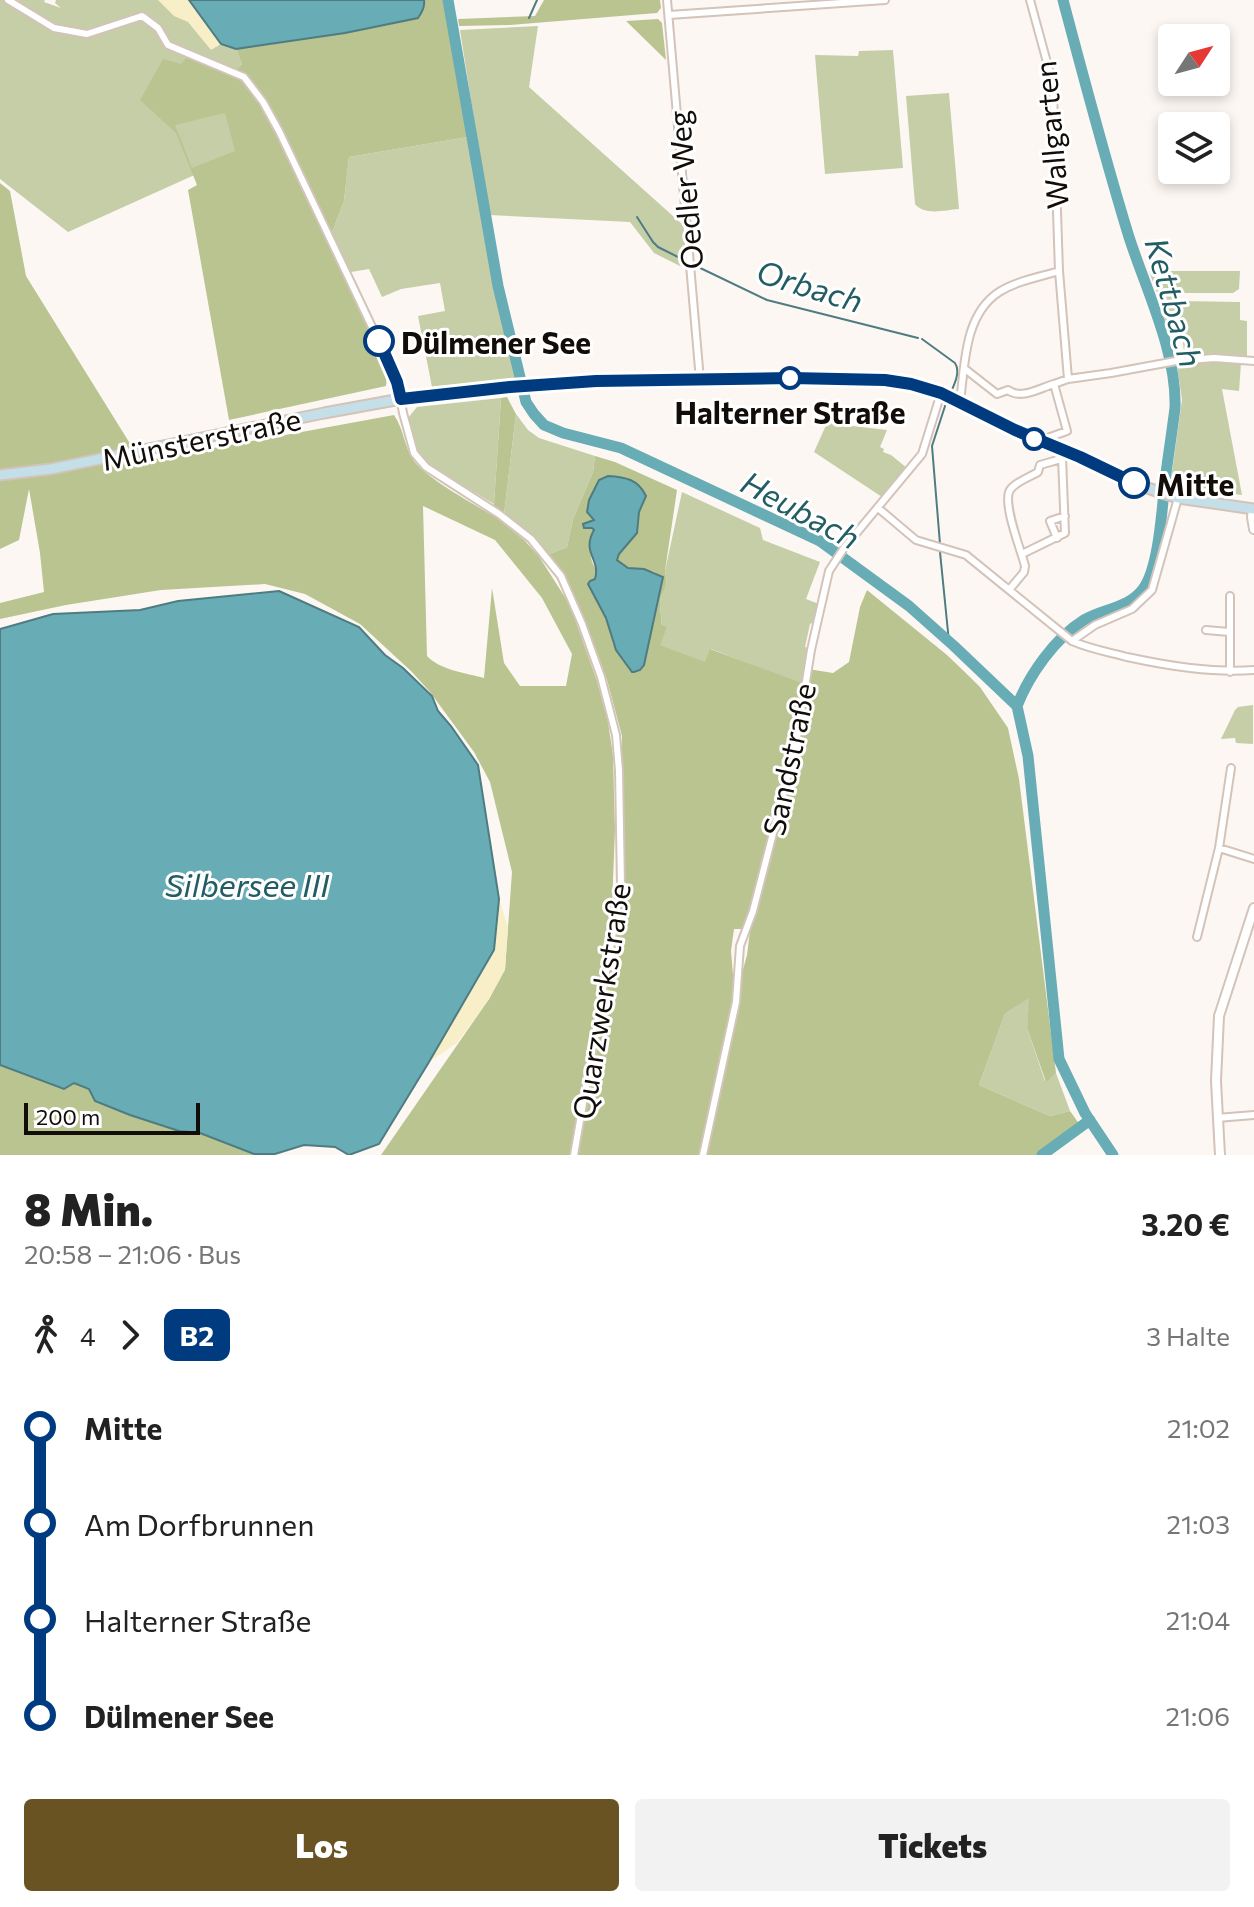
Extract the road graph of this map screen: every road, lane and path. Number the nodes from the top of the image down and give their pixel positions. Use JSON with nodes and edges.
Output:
{"nodes":[{"id":1,"x":8,"y":0,"type":"edge"},
{"id":2,"x":30,"y":0,"type":"edge"},
{"id":3,"x":667,"y":0,"type":"edge"},
{"id":4,"x":885,"y":0,"type":"edge"},
{"id":5,"x":1030,"y":0,"type":"edge"},
{"id":6,"x":26,"y":10,"type":"junction"},
{"id":7,"x":669,"y":15,"type":"junction"},
{"id":8,"x":1059,"y":271,"type":"junction"},
{"id":9,"x":1254,"y":361,"type":"edge"},
{"id":10,"x":965,"y":369,"type":"junction"},
{"id":11,"x":1068,"y":379,"type":"junction"},
{"id":12,"x":700,"y":380,"type":"junction"},
{"id":13,"x":1054,"y":384,"type":"junction"},
{"id":14,"x":950,"y":397,"type":"junction"},
{"id":15,"x":401,"y":399,"type":"junction"},
{"id":16,"x":1039,"y":441,"type":"junction"},
{"id":17,"x":1063,"y":455,"type":"junction"},
{"id":18,"x":0,"y":475,"type":"edge"},
{"id":19,"x":1175,"y":497,"type":"junction"},
{"id":20,"x":1254,"y":507,"type":"edge"},
{"id":21,"x":878,"y":508,"type":"junction"},
{"id":22,"x":1065,"y":516,"type":"junction"},
{"id":23,"x":1254,"y":529,"type":"edge"},
{"id":24,"x":1057,"y":538,"type":"junction"},
{"id":25,"x":1022,"y":554,"type":"junction"},
{"id":26,"x":1009,"y":590,"type":"junction"},
{"id":27,"x":1230,"y":596,"type":"dead end"},
{"id":28,"x":1206,"y":630,"type":"dead end"},
{"id":29,"x":1229,"y":632,"type":"junction"},
{"id":30,"x":1071,"y":639,"type":"junction"},
{"id":31,"x":1254,"y":670,"type":"edge"},
{"id":32,"x":1230,"y":672,"type":"junction"},
{"id":33,"x":1231,"y":768,"type":"dead end"},
{"id":34,"x":1219,"y":848,"type":"junction"},
{"id":35,"x":1254,"y":859,"type":"edge"},
{"id":36,"x":1254,"y":908,"type":"edge"},
{"id":37,"x":1197,"y":937,"type":"dead end"},
{"id":38,"x":1254,"y":1115,"type":"edge"},
{"id":39,"x":1217,"y":1118,"type":"junction"},
{"id":40,"x":574,"y":1155,"type":"edge"},
{"id":41,"x":703,"y":1155,"type":"edge"},
{"id":42,"x":1220,"y":1155,"type":"edge"}],
"edges":[{"from":1,"to":6,"type":"street"},
{"from":2,"to":6,"type":"street"},
{"from":3,"to":7,"type":"street","name":"Oedler Weg"},
{"from":4,"to":7,"type":"street"},
{"from":5,"to":8,"type":"street","name":"Wallgarten"},
{"from":6,"to":15,"type":"street","name":"Quarzwerkstraße"},
{"from":7,"to":12,"type":"street","name":"Oedler Weg"},
{"from":8,"to":10,"type":"street"},
{"from":8,"to":11,"type":"street","name":"Wallgarten"},
{"from":9,"to":11,"type":"street"},
{"from":10,"to":13,"type":"street"},
{"from":10,"to":14,"type":"street"},
{"from":11,"to":13,"type":"street"},
{"from":12,"to":14,"type":"main road"},
{"from":12,"to":15,"type":"main road"},
{"from":13,"to":16,"type":"street"},
{"from":14,"to":16,"type":"main road"},
{"from":14,"to":21,"type":"street","name":"Sandstraße"},
{"from":15,"to":18,"type":"main road","name":"Münsterstraße"},
{"from":15,"to":40,"type":"street","name":"Quarzwerkstraße"},
{"from":16,"to":17,"type":"main road"},
{"from":17,"to":19,"type":"main road"},
{"from":17,"to":22,"type":"street"},
{"from":17,"to":25,"type":"street"},
{"from":19,"to":20,"type":"main road"},
{"from":19,"to":30,"type":"street"},
{"from":20,"to":23,"type":"street"},
{"from":21,"to":26,"type":"street"},
{"from":21,"to":41,"type":"street","name":"Sandstraße"},
{"from":22,"to":24,"type":"street"},
{"from":22,"to":24,"type":"street"},
{"from":24,"to":25,"type":"street"},
{"from":25,"to":26,"type":"street"},
{"from":26,"to":30,"type":"street"},
{"from":27,"to":29,"type":"street"},
{"from":28,"to":29,"type":"street"},
{"from":29,"to":32,"type":"street"},
{"from":30,"to":32,"type":"street"},
{"from":31,"to":32,"type":"street"},
{"from":33,"to":34,"type":"street"},
{"from":34,"to":35,"type":"street"},
{"from":34,"to":37,"type":"street"},
{"from":36,"to":39,"type":"street"},
{"from":38,"to":39,"type":"street"},
{"from":39,"to":42,"type":"street"}]}
